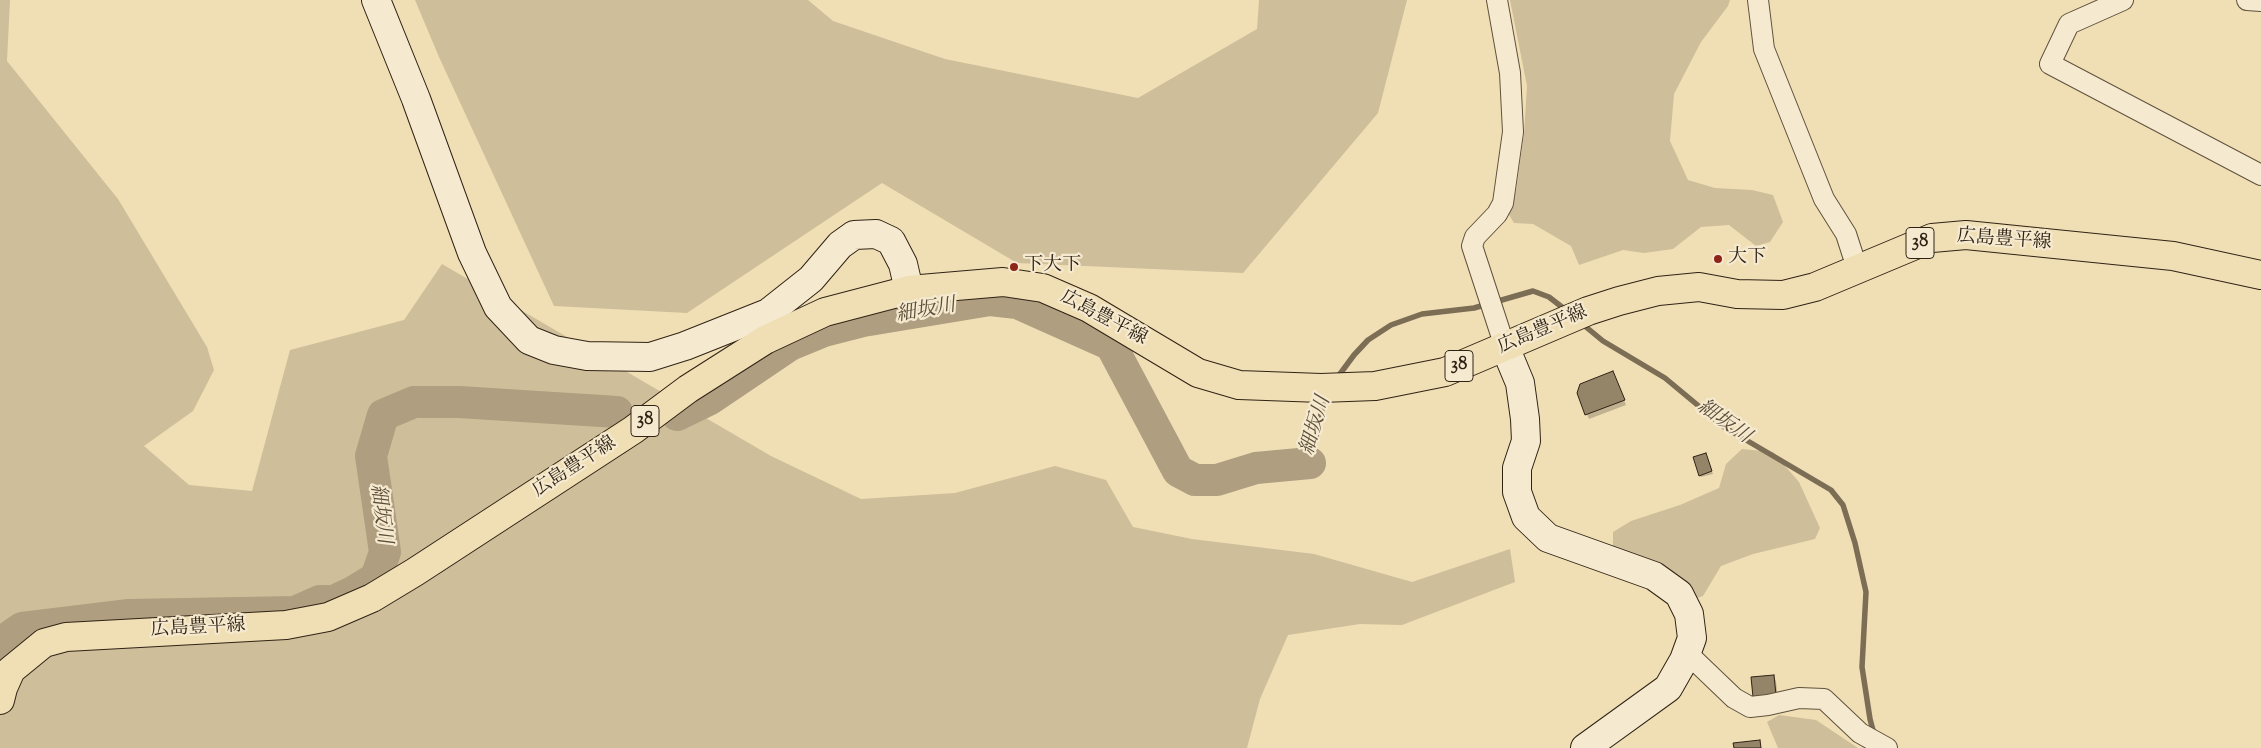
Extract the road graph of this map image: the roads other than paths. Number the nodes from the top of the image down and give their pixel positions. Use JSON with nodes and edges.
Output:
{"nodes":[{"id":1,"x":376,"y":0,"type":"edge"},
{"id":2,"x":1497,"y":0,"type":"edge"},
{"id":3,"x":1758,"y":0,"type":"edge"},
{"id":4,"x":2123,"y":0,"type":"edge"},
{"id":5,"x":2248,"y":0,"type":"edge"},
{"id":6,"x":2261,"y":1,"type":"edge"},
{"id":7,"x":2261,"y":175,"type":"edge"},
{"id":8,"x":1857,"y":268,"type":"junction"},
{"id":9,"x":2261,"y":275,"type":"edge"},
{"id":10,"x":909,"y":290,"type":"junction"},
{"id":11,"x":1505,"y":347,"type":"junction"},
{"id":12,"x":1687,"y":653,"type":"junction"},
{"id":13,"x":0,"y":700,"type":"edge"},
{"id":14,"x":1585,"y":748,"type":"edge"},
{"id":15,"x":1887,"y":748,"type":"edge"}],
"edges":[{"from":1,"to":10,"type":"street"},
{"from":2,"to":11,"type":"street"},
{"from":3,"to":8,"type":"street"},
{"from":4,"to":7,"type":"street"},
{"from":5,"to":6,"type":"street"},
{"from":8,"to":9,"type":"main road","name":"広島豊平線","number":"38"},
{"from":8,"to":11,"type":"main road","name":"広島豊平線","number":"38"},
{"from":10,"to":11,"type":"main road","name":"広島豊平線","number":"38"},
{"from":10,"to":13,"type":"main road","name":"広島豊平線","number":"38"},
{"from":11,"to":12,"type":"street"},
{"from":12,"to":14,"type":"street"},
{"from":12,"to":15,"type":"street"}]}
